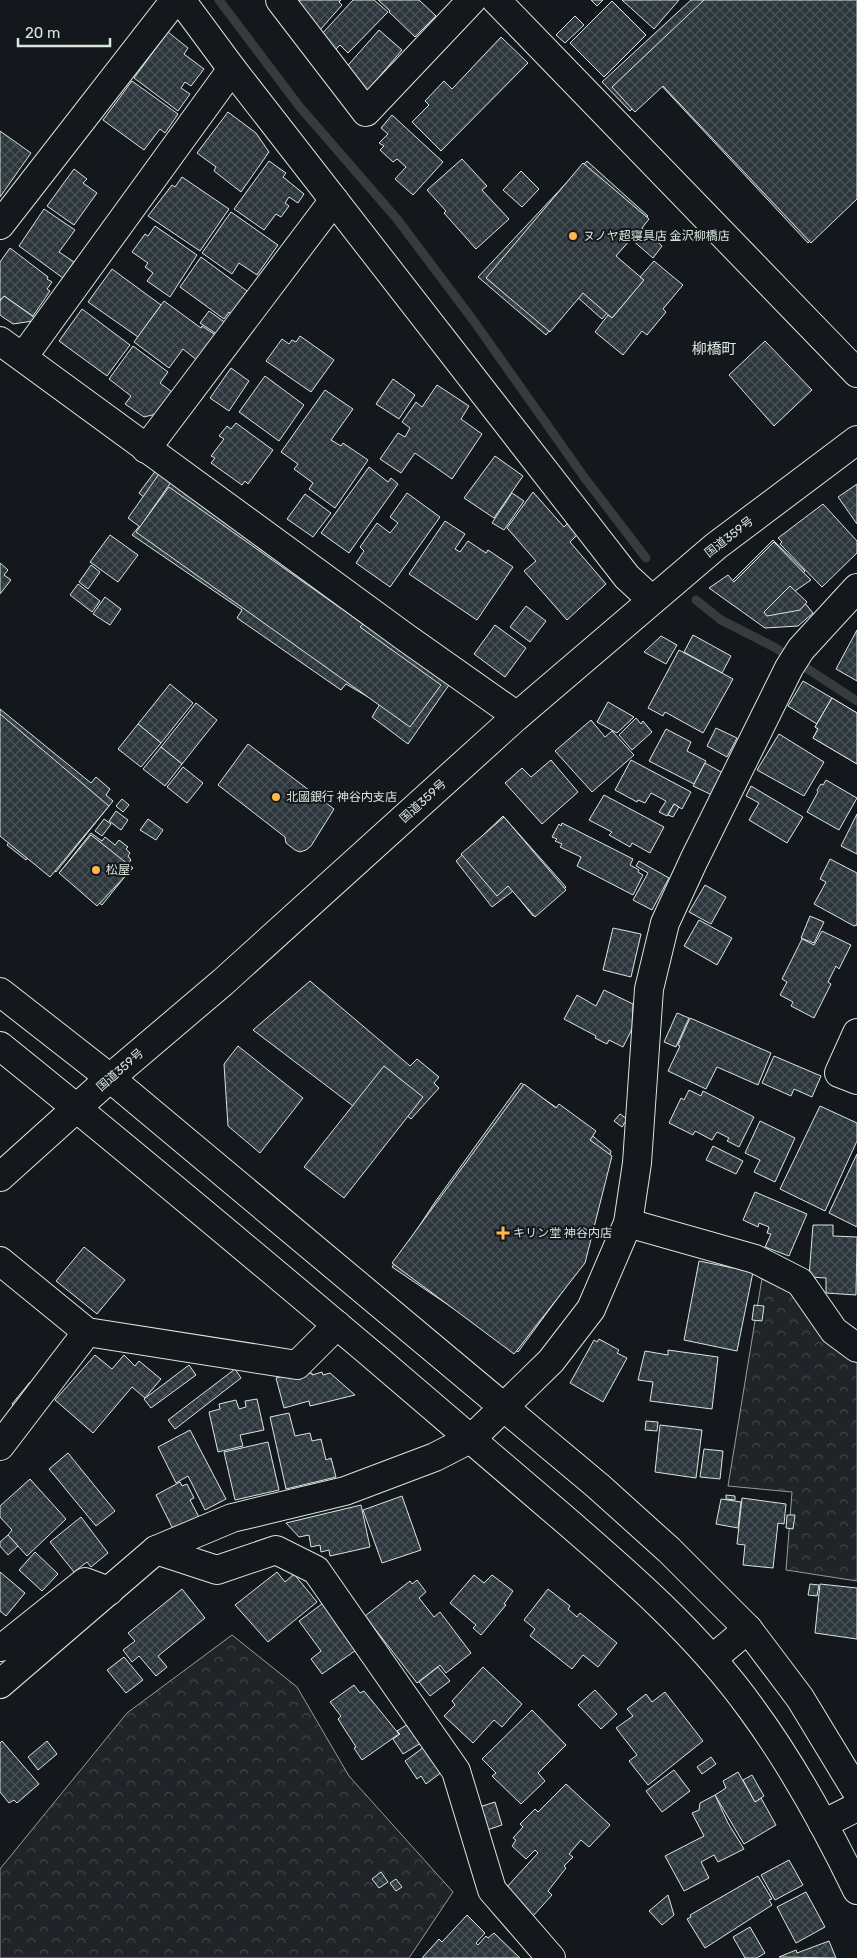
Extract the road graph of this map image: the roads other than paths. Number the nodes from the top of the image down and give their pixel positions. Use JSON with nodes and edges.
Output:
{"nodes":[{"id":1,"x":175,"y":0,"type":"edge"},
{"id":2,"x":181,"y":0,"type":"edge"},
{"id":3,"x":280,"y":0,"type":"edge"},
{"id":4,"x":472,"y":0,"type":"edge"},
{"id":5,"x":496,"y":0,"type":"edge"},
{"id":6,"x":232,"y":69,"type":"junction"},
{"id":7,"x":334,"y":200,"type":"junction"},
{"id":8,"x":0,"y":225,"type":"edge"},
{"id":9,"x":0,"y":341,"type":"edge"},
{"id":10,"x":23,"y":358,"type":"junction"},
{"id":11,"x":857,"y":373,"type":"edge"},
{"id":12,"x":857,"y":440,"type":"edge"},
{"id":13,"x":146,"y":449,"type":"junction"},
{"id":14,"x":857,"y":588,"type":"edge"},
{"id":15,"x":652,"y":600,"type":"junction"},
{"id":16,"x":516,"y":716,"type":"junction"},
{"id":17,"x":0,"y":992,"type":"edge"},
{"id":18,"x":857,"y":1033,"type":"edge"},
{"id":19,"x":0,"y":1046,"type":"edge"},
{"id":20,"x":110,"y":1078,"type":"junction"},
{"id":21,"x":857,"y":1080,"type":"edge"},
{"id":22,"x":78,"y":1109,"type":"junction"},
{"id":23,"x":0,"y":1177,"type":"edge"},
{"id":24,"x":628,"y":1223,"type":"junction"},
{"id":25,"x":0,"y":1261,"type":"edge"},
{"id":26,"x":337,"y":1325,"type":"junction"},
{"id":27,"x":87,"y":1332,"type":"junction"},
{"id":28,"x":857,"y":1348,"type":"edge"},
{"id":29,"x":504,"y":1408,"type":"junction"},
{"id":30,"x":472,"y":1438,"type":"junction"},
{"id":31,"x":0,"y":1446,"type":"edge"},
{"id":32,"x":156,"y":1550,"type":"junction"},
{"id":33,"x":110,"y":1591,"type":"junction"},
{"id":34,"x":748,"y":1630,"type":"junction"},
{"id":35,"x":0,"y":1648,"type":"edge"},
{"id":36,"x":712,"y":1659,"type":"junction"},
{"id":37,"x":0,"y":1684,"type":"edge"},
{"id":38,"x":857,"y":1792,"type":"edge"},
{"id":39,"x":857,"y":1807,"type":"edge"},
{"id":40,"x":823,"y":1824,"type":"junction"},
{"id":41,"x":857,"y":1890,"type":"edge"},
{"id":42,"x":551,"y":1958,"type":"edge"}],
"edges":[{"from":1,"to":8,"type":"main road"},
{"from":2,"to":6,"type":"main road"},
{"from":3,"to":4,"type":"main road"},
{"from":5,"to":11,"type":"main road"},
{"from":6,"to":7,"type":"main road"},
{"from":6,"to":10,"type":"main road"},
{"from":7,"to":13,"type":"main road"},
{"from":7,"to":15,"type":"main road"},
{"from":9,"to":10,"type":"main road"},
{"from":10,"to":13,"type":"main road"},
{"from":12,"to":15,"type":"main road","name":"国道359号"},
{"from":13,"to":16,"type":"main road"},
{"from":14,"to":24,"type":"main road"},
{"from":15,"to":16,"type":"main road","name":"国道359号"},
{"from":16,"to":20,"type":"main road","name":"国道359号"},
{"from":17,"to":20,"type":"main road"},
{"from":18,"to":21,"type":"main road"},
{"from":19,"to":22,"type":"main road"},
{"from":20,"to":22,"type":"main road","name":"国道359号"},
{"from":20,"to":29,"type":"main road"},
{"from":22,"to":23,"type":"main road","name":"国道359号"},
{"from":22,"to":26,"type":"main road"},
{"from":24,"to":28,"type":"main road"},
{"from":24,"to":29,"type":"main road"},
{"from":25,"to":27,"type":"main road"},
{"from":26,"to":27,"type":"main road"},
{"from":26,"to":30,"type":"main road"},
{"from":27,"to":31,"type":"main road"},
{"from":29,"to":30,"type":"main road"},
{"from":29,"to":34,"type":"main road"},
{"from":30,"to":32,"type":"main road"},
{"from":30,"to":36,"type":"main road"},
{"from":32,"to":33,"type":"main road"},
{"from":32,"to":42,"type":"main road"},
{"from":33,"to":35,"type":"main road"},
{"from":33,"to":37,"type":"main road"},
{"from":34,"to":36,"type":"main road"},
{"from":34,"to":38,"type":"main road"},
{"from":36,"to":40,"type":"main road"},
{"from":39,"to":40,"type":"main road"},
{"from":40,"to":41,"type":"main road"}]}
